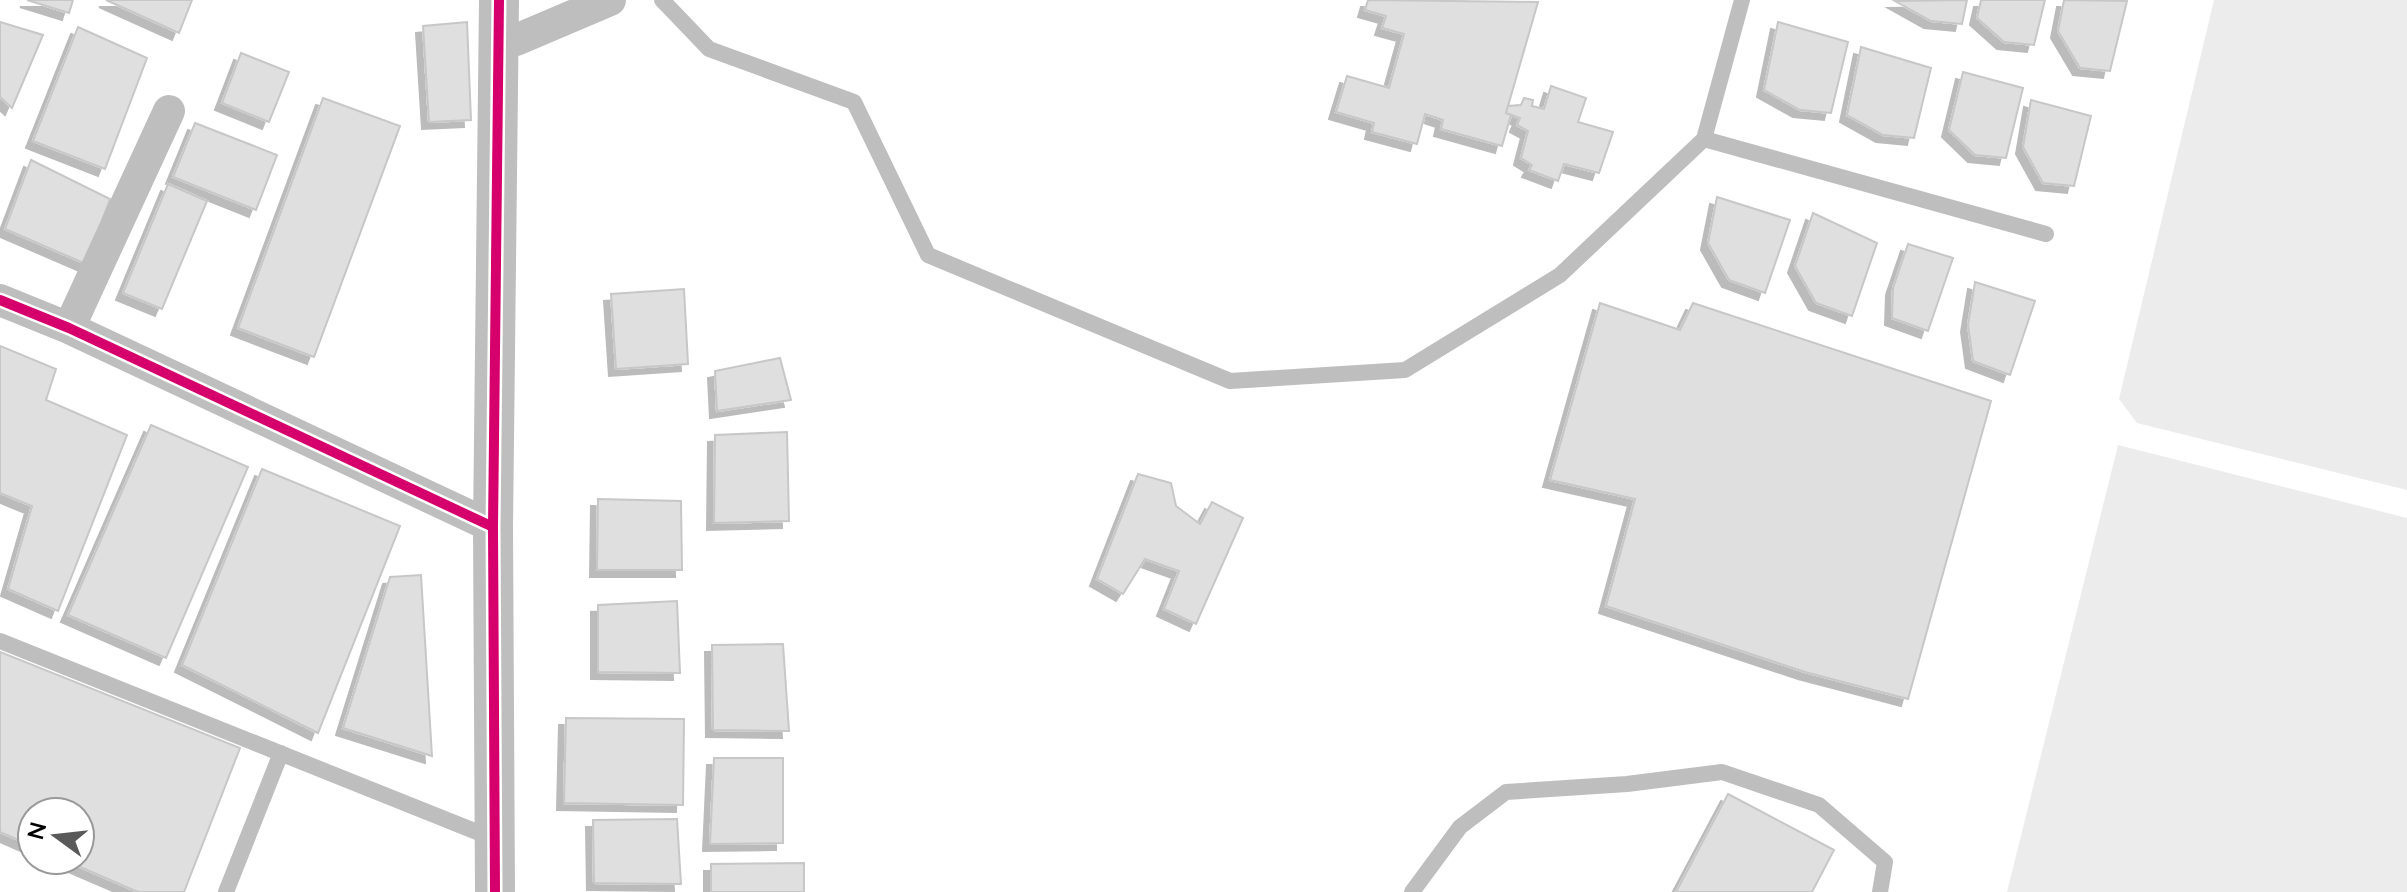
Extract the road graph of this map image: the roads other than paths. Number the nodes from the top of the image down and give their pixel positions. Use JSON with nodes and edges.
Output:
{"nodes":[{"id":1,"x":499,"y":0,"type":"edge"},
{"id":2,"x":610,"y":0,"type":"edge"},
{"id":3,"x":662,"y":0,"type":"edge"},
{"id":4,"x":1742,"y":0,"type":"edge"},
{"id":5,"x":516,"y":40,"type":"dead end"},
{"id":6,"x":169,"y":111,"type":"dead end"},
{"id":7,"x":1704,"y":139,"type":"junction"},
{"id":8,"x":2046,"y":234,"type":"dead end"},
{"id":9,"x":0,"y":300,"type":"edge"},
{"id":10,"x":69,"y":328,"type":"junction"},
{"id":11,"x":493,"y":527,"type":"junction"},
{"id":12,"x":0,"y":641,"type":"edge"},
{"id":13,"x":281,"y":753,"type":"junction"},
{"id":14,"x":494,"y":839,"type":"junction"},
{"id":15,"x":226,"y":892,"type":"edge"},
{"id":16,"x":495,"y":892,"type":"edge"},
{"id":17,"x":1412,"y":892,"type":"edge"},
{"id":18,"x":1880,"y":892,"type":"edge"}],
"edges":[{"from":1,"to":11,"type":"street"},
{"from":2,"to":5,"type":"street"},
{"from":3,"to":7,"type":"lane"},
{"from":4,"to":7,"type":"lane"},
{"from":6,"to":10,"type":"street"},
{"from":7,"to":8,"type":"lane"},
{"from":9,"to":10,"type":"street"},
{"from":10,"to":11,"type":"street"},
{"from":11,"to":14,"type":"street"},
{"from":12,"to":13,"type":"lane"},
{"from":13,"to":14,"type":"lane"},
{"from":13,"to":15,"type":"lane"},
{"from":14,"to":16,"type":"street"},
{"from":17,"to":18,"type":"lane"}]}
